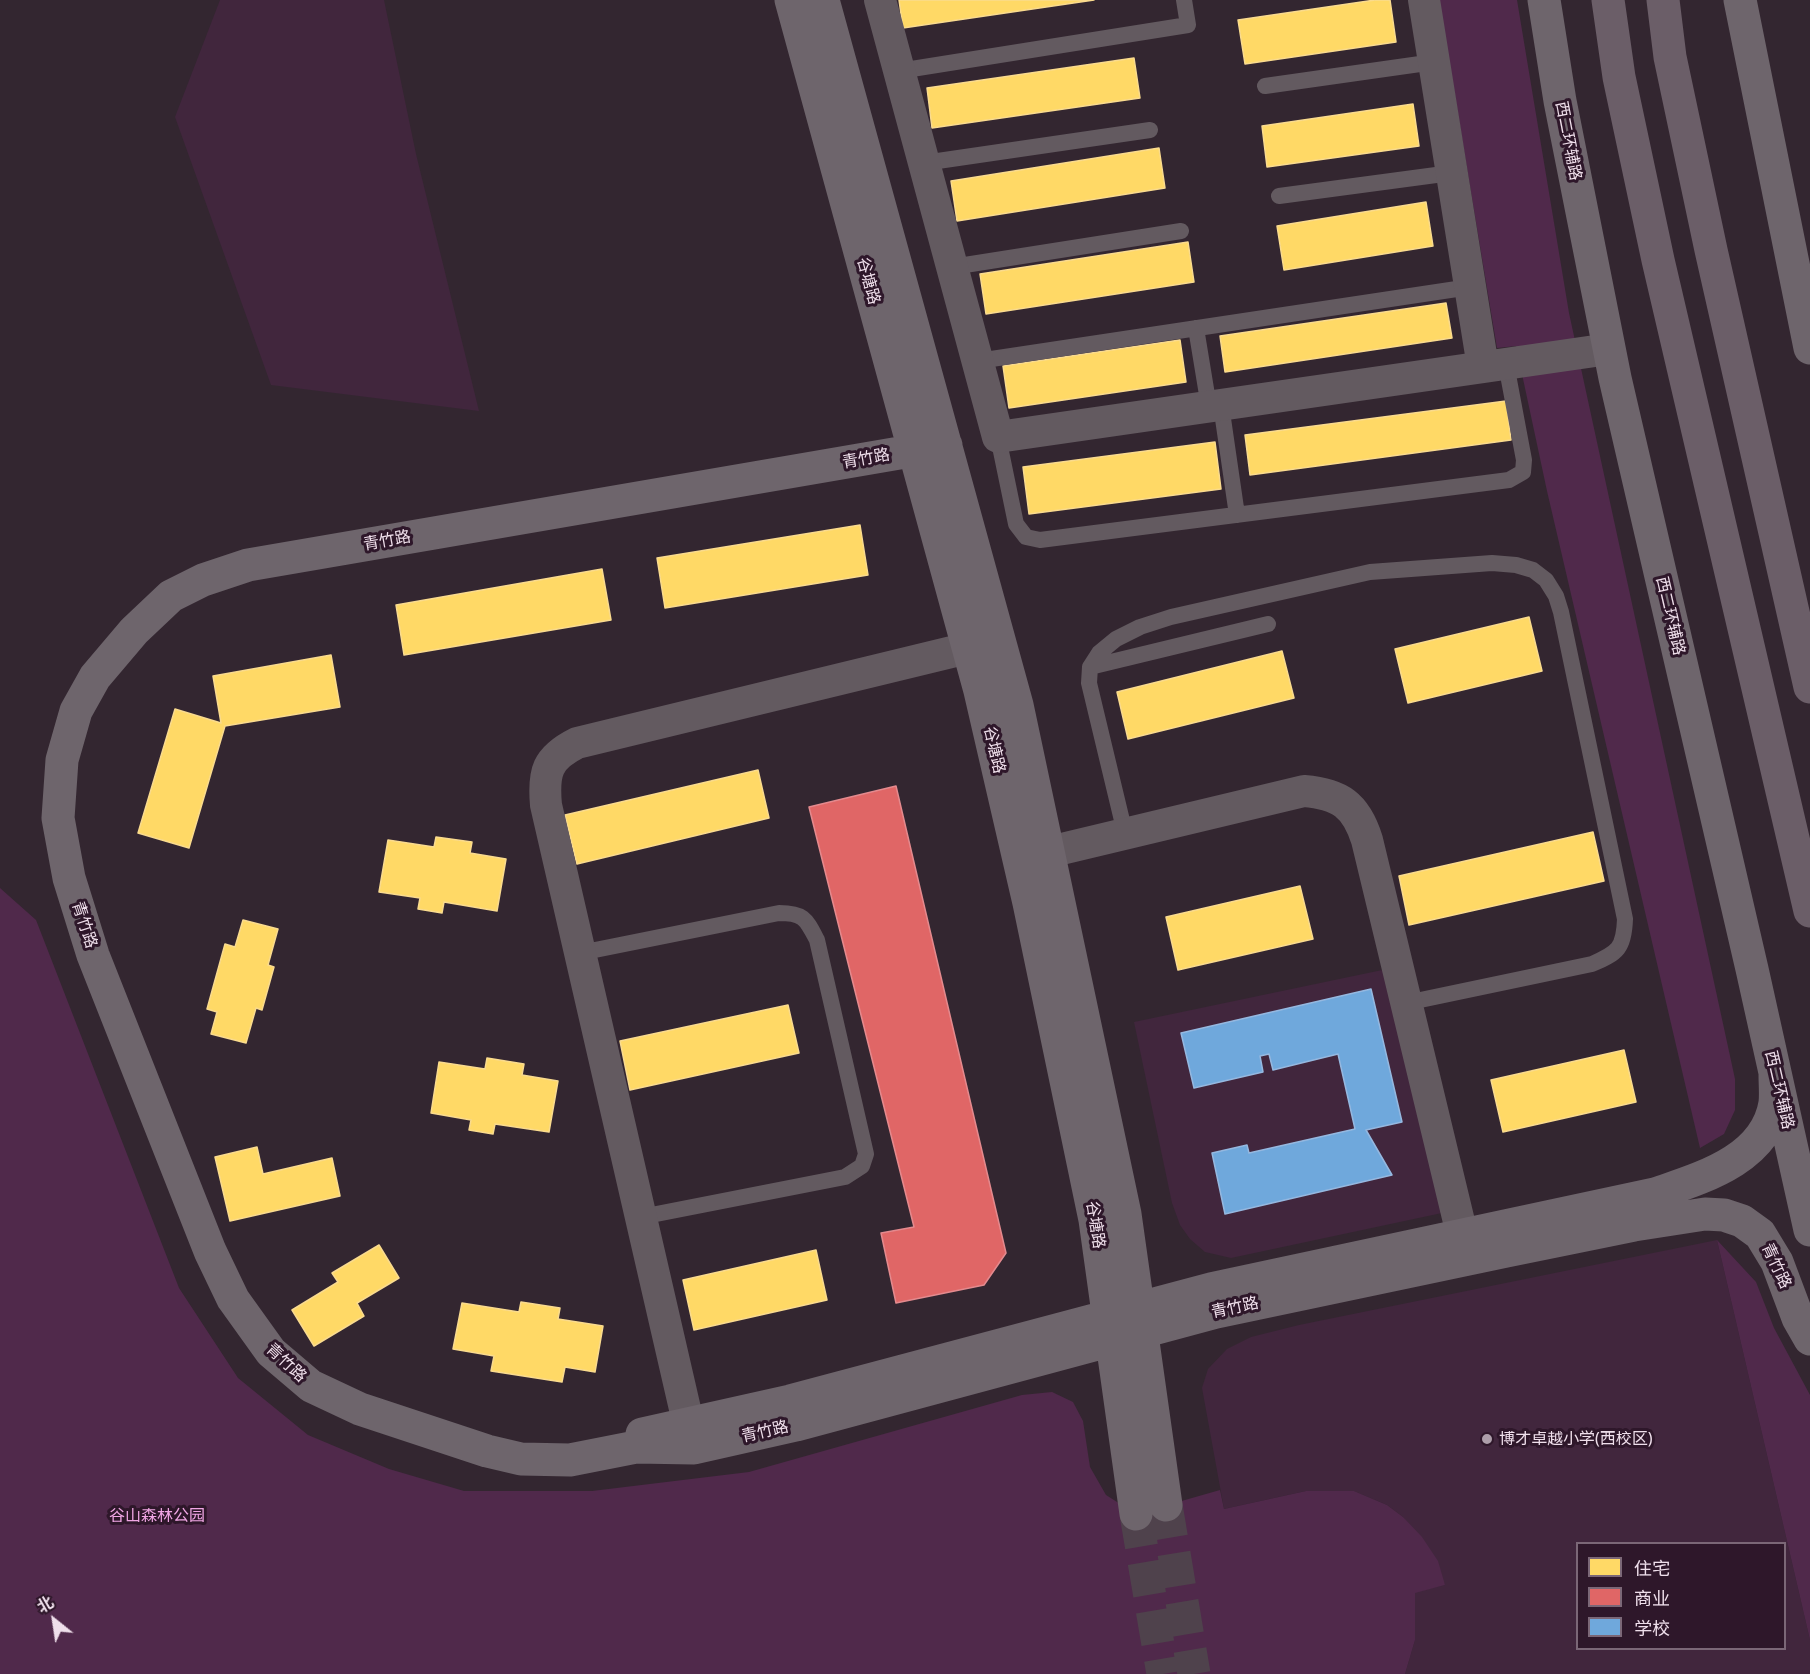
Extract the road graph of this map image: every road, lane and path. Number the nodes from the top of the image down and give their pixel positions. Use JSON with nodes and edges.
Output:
{"nodes":[{"id":1,"x":790,"y":0,"type":"edge"},
{"id":2,"x":823,"y":0,"type":"edge"},
{"id":3,"x":880,"y":0,"type":"edge"},
{"id":4,"x":1184,"y":0,"type":"edge"},
{"id":5,"x":1424,"y":0,"type":"edge"},
{"id":6,"x":1544,"y":0,"type":"edge"},
{"id":7,"x":1608,"y":0,"type":"edge"},
{"id":8,"x":1663,"y":0,"type":"edge"},
{"id":9,"x":1740,"y":0,"type":"edge"},
{"id":10,"x":1434,"y":62,"type":"junction"},
{"id":11,"x":899,"y":71,"type":"junction"},
{"id":12,"x":1265,"y":86,"type":"dead end"},
{"id":13,"x":1150,"y":130,"type":"dead end"},
{"id":14,"x":924,"y":163,"type":"junction"},
{"id":15,"x":1451,"y":172,"type":"junction"},
{"id":16,"x":1279,"y":196,"type":"dead end"},
{"id":17,"x":1181,"y":231,"type":"dead end"},
{"id":18,"x":952,"y":267,"type":"junction"},
{"id":19,"x":1470,"y":287,"type":"junction"},
{"id":20,"x":1196,"y":328,"type":"junction"},
{"id":21,"x":1810,"y":348,"type":"edge"},
{"id":22,"x":1609,"y":349,"type":"junction"},
{"id":23,"x":978,"y":361,"type":"junction"},
{"id":24,"x":1494,"y":366,"type":"junction"},
{"id":25,"x":1215,"y":406,"type":"junction"},
{"id":26,"x":998,"y":437,"type":"junction"},
{"id":27,"x":947,"y":450,"type":"junction"},
{"id":28,"x":915,"y":455,"type":"junction"},
{"id":29,"x":1237,"y":515,"type":"junction"},
{"id":30,"x":1268,"y":624,"type":"dead end"},
{"id":31,"x":968,"y":648,"type":"junction"},
{"id":32,"x":1090,"y":667,"type":"junction"},
{"id":33,"x":1810,"y":687,"type":"edge"},
{"id":34,"x":1125,"y":833,"type":"junction"},
{"id":35,"x":1049,"y":852,"type":"junction"},
{"id":36,"x":1810,"y":911,"type":"edge"},
{"id":37,"x":580,"y":952,"type":"junction"},
{"id":38,"x":1406,"y":1003,"type":"junction"},
{"id":39,"x":1775,"y":1075,"type":"junction"},
{"id":40,"x":641,"y":1217,"type":"junction"},
{"id":41,"x":1810,"y":1230,"type":"edge"},
{"id":42,"x":1466,"y":1247,"type":"junction"},
{"id":43,"x":1125,"y":1324,"type":"junction"},
{"id":44,"x":1810,"y":1339,"type":"edge"},
{"id":45,"x":691,"y":1436,"type":"junction"},
{"id":46,"x":1151,"y":1509,"type":"tunnel mouth"}],
"edges":[{"from":1,"to":28,"type":"street","name":"谷塘路"},
{"from":2,"to":27,"type":"street","name":"谷塘路"},
{"from":3,"to":11,"type":"street"},
{"from":4,"to":11,"type":"lane"},
{"from":5,"to":10,"type":"street"},
{"from":6,"to":22,"type":"street","name":"西二环辅路"},
{"from":7,"to":36,"type":"highway"},
{"from":8,"to":33,"type":"highway"},
{"from":9,"to":21,"type":"street"},
{"from":10,"to":12,"type":"lane"},
{"from":10,"to":15,"type":"street"},
{"from":11,"to":14,"type":"street"},
{"from":13,"to":14,"type":"lane"},
{"from":14,"to":18,"type":"street"},
{"from":15,"to":16,"type":"lane"},
{"from":15,"to":19,"type":"street"},
{"from":17,"to":18,"type":"lane"},
{"from":18,"to":23,"type":"street"},
{"from":19,"to":20,"type":"lane"},
{"from":19,"to":24,"type":"street"},
{"from":20,"to":23,"type":"lane"},
{"from":20,"to":25,"type":"lane"},
{"from":22,"to":24,"type":"street"},
{"from":22,"to":39,"type":"street","name":"西二环辅路"},
{"from":23,"to":26,"type":"street"},
{"from":24,"to":25,"type":"street"},
{"from":24,"to":29,"type":"lane"},
{"from":25,"to":26,"type":"street"},
{"from":25,"to":29,"type":"lane"},
{"from":26,"to":29,"type":"lane"},
{"from":27,"to":28,"type":"street","name":"青竹路"},
{"from":27,"to":35,"type":"street","name":"谷塘路"},
{"from":28,"to":31,"type":"street","name":"谷塘路"},
{"from":28,"to":45,"type":"street","name":"青竹路"},
{"from":30,"to":32,"type":"lane"},
{"from":31,"to":37,"type":"street"},
{"from":31,"to":43,"type":"street","name":"谷塘路"},
{"from":32,"to":34,"type":"lane"},
{"from":32,"to":38,"type":"lane"},
{"from":34,"to":35,"type":"street"},
{"from":34,"to":38,"type":"street"},
{"from":35,"to":43,"type":"street","name":"谷塘路"},
{"from":37,"to":40,"type":"street"},
{"from":37,"to":40,"type":"lane"},
{"from":38,"to":42,"type":"street"},
{"from":39,"to":41,"type":"street","name":"西二环辅路"},
{"from":39,"to":42,"type":"street","name":"青竹路"},
{"from":40,"to":45,"type":"street"},
{"from":42,"to":43,"type":"street","name":"青竹路"},
{"from":42,"to":44,"type":"street","name":"青竹路"},
{"from":43,"to":45,"type":"street","name":"青竹路"},
{"from":43,"to":46,"type":"street","name":"谷塘路"}]}
